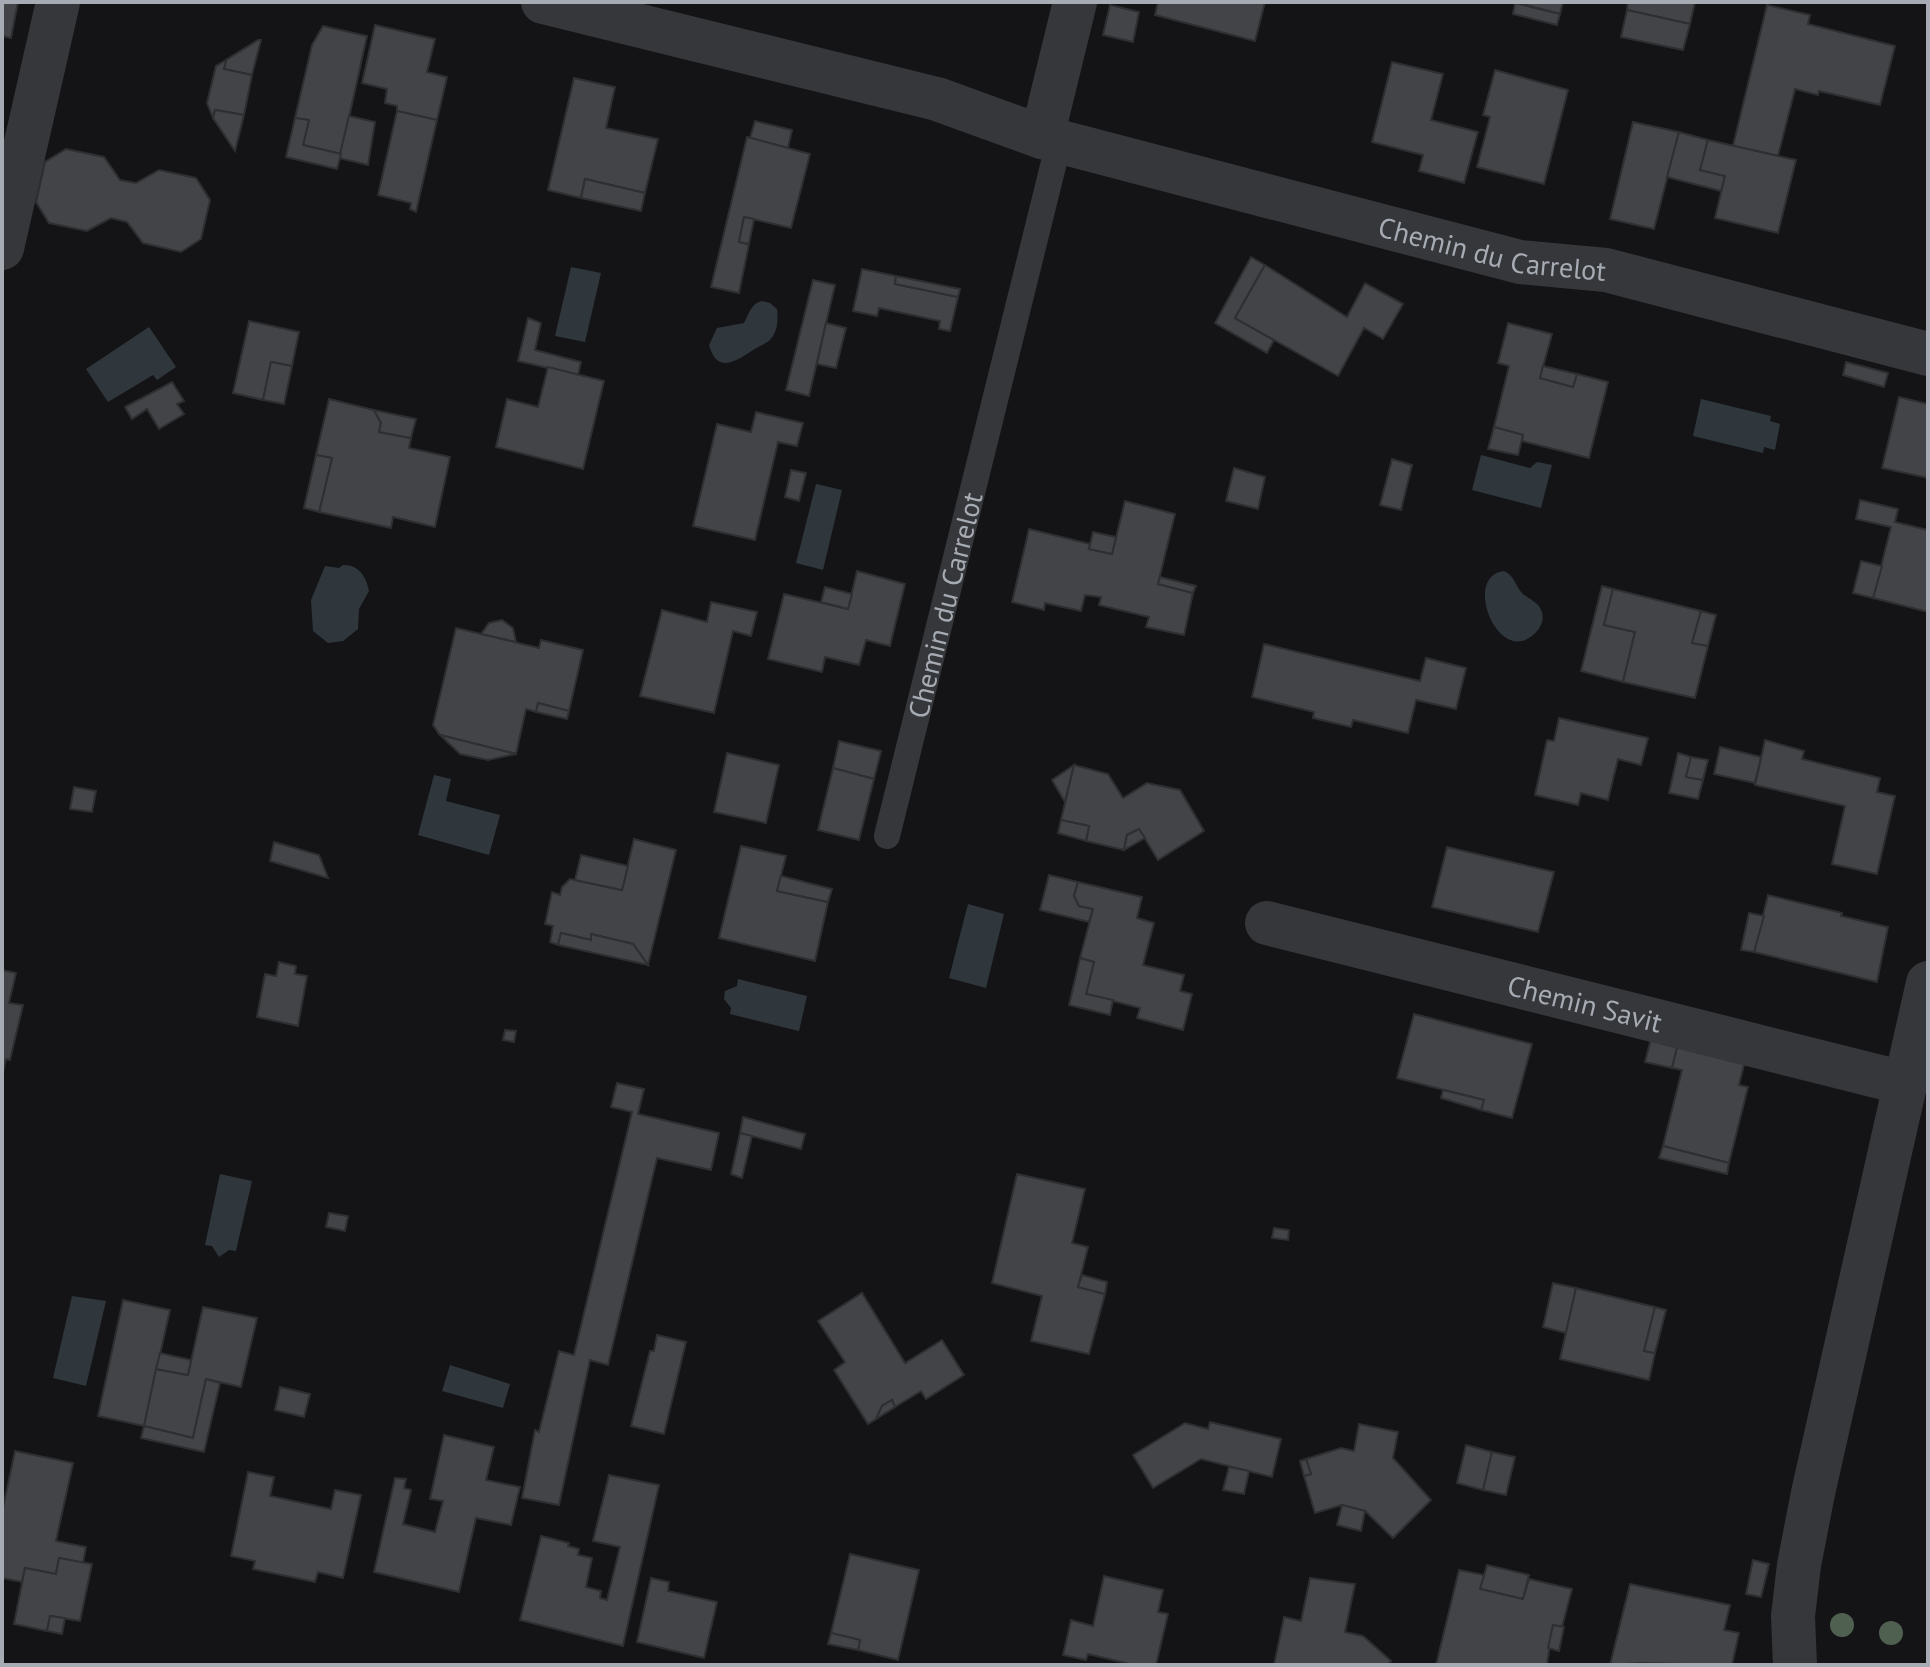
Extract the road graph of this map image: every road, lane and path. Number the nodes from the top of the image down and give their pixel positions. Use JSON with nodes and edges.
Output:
{"nodes":[{"id":1,"x":58,"y":2,"type":"edge"},
{"id":2,"x":543,"y":2,"type":"edge"},
{"id":3,"x":1075,"y":2,"type":"edge"},
{"id":4,"x":673,"y":18,"type":"edge"},
{"id":5,"x":1051,"y":140,"type":"junction"},
{"id":6,"x":2,"y":248,"type":"edge"},
{"id":7,"x":1928,"y":354,"type":"edge"},
{"id":8,"x":887,"y":836,"type":"dead end"},
{"id":9,"x":1267,"y":923,"type":"dead end"},
{"id":10,"x":1928,"y":983,"type":"edge"},
{"id":11,"x":1904,"y":1083,"type":"junction"},
{"id":12,"x":1795,"y":1665,"type":"edge"}],
"edges":[{"from":1,"to":6,"type":"street"},
{"from":2,"to":4,"type":"street","name":"Chemin du Carrelot"},
{"from":3,"to":5,"type":"street"},
{"from":4,"to":5,"type":"street","name":"Chemin du Carrelot"},
{"from":5,"to":7,"type":"street","name":"Chemin du Carrelot"},
{"from":5,"to":8,"type":"lane","name":"Chemin du Carrelot"},
{"from":9,"to":11,"type":"street","name":"Chemin Savit"},
{"from":10,"to":11,"type":"street"},
{"from":11,"to":12,"type":"street"}]}
